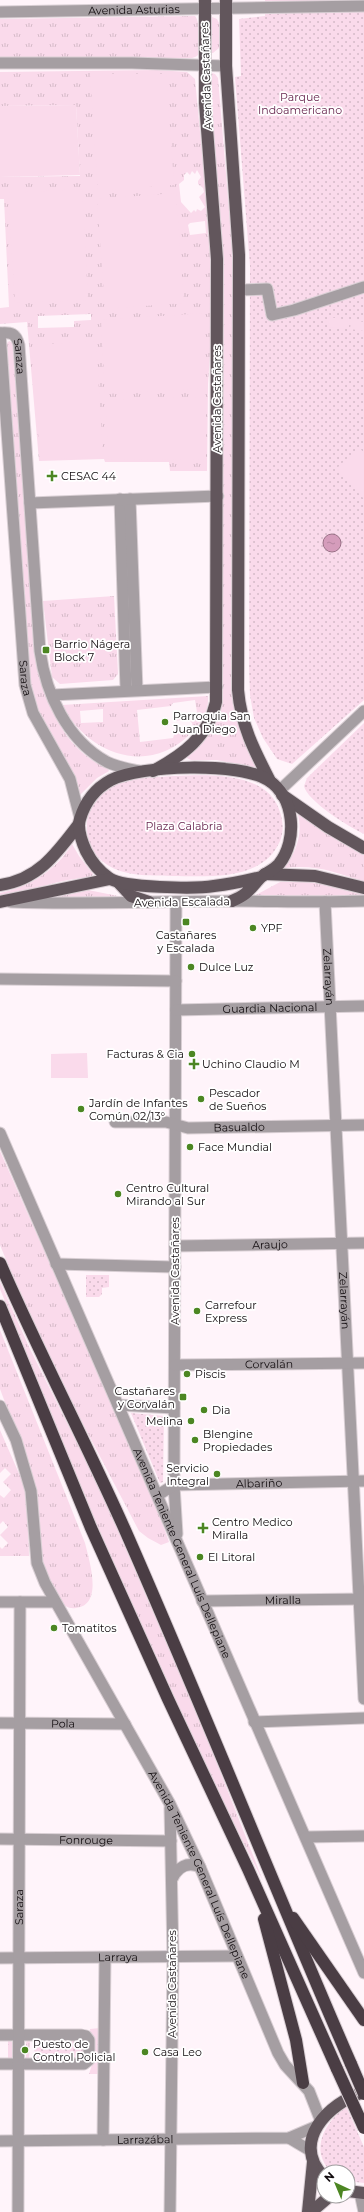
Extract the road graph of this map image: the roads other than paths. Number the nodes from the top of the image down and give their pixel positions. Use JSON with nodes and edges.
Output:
{"nodes":[{"id":1,"x":205,"y":5,"type":"edge"},
{"id":2,"x":225,"y":5,"type":"edge"},
{"id":3,"x":364,"y":6,"type":"edge"},
{"id":4,"x":0,"y":12,"type":"edge"},
{"id":5,"x":0,"y":63,"type":"edge"},
{"id":6,"x":204,"y":66,"type":"junction"},
{"id":7,"x":226,"y":66,"type":"junction"},
{"id":8,"x":364,"y":287,"type":"edge"},
{"id":9,"x":239,"y":290,"type":"junction"},
{"id":10,"x":0,"y":333,"type":"edge"},
{"id":11,"x":218,"y":496,"type":"junction"},
{"id":12,"x":125,"y":499,"type":"junction"},
{"id":13,"x":30,"y":503,"type":"junction"},
{"id":14,"x":217,"y":687,"type":"junction"},
{"id":15,"x":132,"y":690,"type":"junction"},
{"id":16,"x":52,"y":695,"type":"junction"},
{"id":17,"x":364,"y":711,"type":"edge"},
{"id":18,"x":139,"y":771,"type":"junction"},
{"id":19,"x":153,"y":771,"type":"junction"},
{"id":20,"x":270,"y":781,"type":"junction"},
{"id":21,"x":281,"y":793,"type":"junction"},
{"id":22,"x":79,"y":821,"type":"junction"},
{"id":23,"x":364,"y":848,"type":"edge"},
{"id":24,"x":263,"y":875,"type":"junction"},
{"id":25,"x":114,"y":881,"type":"junction"},
{"id":26,"x":0,"y":885,"type":"edge"},
{"id":27,"x":364,"y":888,"type":"edge"},
{"id":28,"x":232,"y":900,"type":"junction"},
{"id":29,"x":364,"y":901,"type":"edge"},
{"id":30,"x":0,"y":902,"type":"edge"},
{"id":31,"x":149,"y":902,"type":"junction"},
{"id":32,"x":176,"y":902,"type":"junction"},
{"id":33,"x":326,"y":902,"type":"junction"},
{"id":34,"x":0,"y":979,"type":"edge"},
{"id":35,"x":176,"y":981,"type":"junction"},
{"id":36,"x":364,"y":1006,"type":"edge"},
{"id":37,"x":331,"y":1007,"type":"junction"},
{"id":38,"x":176,"y":1010,"type":"junction"},
{"id":39,"x":115,"y":1122,"type":"dead end"},
{"id":40,"x":176,"y":1125,"type":"junction"},
{"id":41,"x":337,"y":1125,"type":"junction"},
{"id":42,"x":364,"y":1125,"type":"edge"},
{"id":43,"x":0,"y":1133,"type":"edge"},
{"id":44,"x":343,"y":1243,"type":"junction"},
{"id":45,"x":364,"y":1243,"type":"edge"},
{"id":46,"x":175,"y":1246,"type":"junction"},
{"id":47,"x":0,"y":1263,"type":"edge"},
{"id":48,"x":56,"y":1264,"type":"junction"},
{"id":49,"x":175,"y":1267,"type":"junction"},
{"id":50,"x":0,"y":1306,"type":"edge"},
{"id":51,"x":349,"y":1363,"type":"junction"},
{"id":52,"x":364,"y":1363,"type":"edge"},
{"id":53,"x":175,"y":1365,"type":"junction"},
{"id":54,"x":118,"y":1405,"type":"junction"},
{"id":55,"x":0,"y":1406,"type":"edge"},
{"id":56,"x":174,"y":1408,"type":"junction"},
{"id":57,"x":359,"y":1481,"type":"edge"},
{"id":58,"x":174,"y":1485,"type":"junction"},
{"id":59,"x":158,"y":1495,"type":"junction"},
{"id":60,"x":178,"y":1544,"type":"junction"},
{"id":61,"x":362,"y":1599,"type":"edge"},
{"id":62,"x":202,"y":1601,"type":"junction"},
{"id":63,"x":0,"y":1602,"type":"edge"},
{"id":64,"x":20,"y":1602,"type":"junction"},
{"id":65,"x":55,"y":1602,"type":"junction"},
{"id":66,"x":364,"y":1699,"type":"edge"},
{"id":67,"x":364,"y":1718,"type":"edge"},
{"id":68,"x":254,"y":1722,"type":"junction"},
{"id":69,"x":0,"y":1723,"type":"edge"},
{"id":70,"x":21,"y":1723,"type":"junction"},
{"id":71,"x":125,"y":1724,"type":"junction"},
{"id":72,"x":170,"y":1804,"type":"junction"},
{"id":73,"x":364,"y":1836,"type":"edge"},
{"id":74,"x":306,"y":1837,"type":"junction"},
{"id":75,"x":0,"y":1838,"type":"edge"},
{"id":76,"x":20,"y":1838,"type":"junction"},
{"id":77,"x":171,"y":1841,"type":"junction"},
{"id":78,"x":200,"y":1867,"type":"junction"},
{"id":79,"x":248,"y":1869,"type":"junction"},
{"id":80,"x":172,"y":1879,"type":"junction"},
{"id":81,"x":279,"y":1898,"type":"junction"},
{"id":82,"x":360,"y":1953,"type":"edge"},
{"id":83,"x":237,"y":1956,"type":"junction"},
{"id":84,"x":173,"y":1957,"type":"junction"},
{"id":85,"x":0,"y":1958,"type":"edge"},
{"id":86,"x":20,"y":1958,"type":"junction"},
{"id":87,"x":105,"y":1958,"type":"junction"},
{"id":88,"x":364,"y":1973,"type":"edge"},
{"id":89,"x":364,"y":2020,"type":"edge"},
{"id":90,"x":0,"y":2035,"type":"edge"},
{"id":91,"x":19,"y":2035,"type":"junction"},
{"id":92,"x":0,"y":2064,"type":"edge"},
{"id":93,"x":19,"y":2064,"type":"junction"},
{"id":94,"x":304,"y":2083,"type":"junction"},
{"id":95,"x":364,"y":2093,"type":"edge"},
{"id":96,"x":318,"y":2122,"type":"junction"},
{"id":97,"x":364,"y":2128,"type":"edge"},
{"id":98,"x":289,"y":2138,"type":"junction"},
{"id":99,"x":172,"y":2139,"type":"junction"},
{"id":100,"x":18,"y":2140,"type":"junction"},
{"id":101,"x":103,"y":2140,"type":"junction"},
{"id":102,"x":0,"y":2141,"type":"edge"},
{"id":103,"x":312,"y":2156,"type":"junction"},
{"id":104,"x":316,"y":2164,"type":"edge"},
{"id":105,"x":356,"y":2196,"type":"edge"},
{"id":106,"x":320,"y":2204,"type":"edge"},
{"id":107,"x":18,"y":2212,"type":"edge"},
{"id":108,"x":170,"y":2212,"type":"edge"},
{"id":109,"x":308,"y":2212,"type":"edge"},
{"id":110,"x":311,"y":2212,"type":"edge"},
{"id":111,"x":364,"y":2212,"type":"edge"}],
"edges":[{"from":1,"to":2,"type":"street","name":"Avenida Asturias"},
{"from":1,"to":4,"type":"street","name":"Avenida Asturias"},
{"from":1,"to":6,"type":"main road","name":"Avenida Castañares"},
{"from":2,"to":3,"type":"street","name":"Avenida Asturias"},
{"from":2,"to":7,"type":"main road","name":"Avenida Castañares"},
{"from":5,"to":6,"type":"street"},
{"from":6,"to":7,"type":"street"},
{"from":6,"to":11,"type":"main road","name":"Avenida Castañares"},
{"from":7,"to":9,"type":"main road","name":"Avenida Castañares"},
{"from":8,"to":9,"type":"street"},
{"from":9,"to":20,"type":"main road","name":"Avenida Castañares"},
{"from":10,"to":13,"type":"street","name":"Saraza"},
{"from":10,"to":22,"type":"street","name":"Saraza"},
{"from":11,"to":12,"type":"street"},
{"from":11,"to":14,"type":"main road","name":"Avenida Castañares"},
{"from":12,"to":13,"type":"street"},
{"from":12,"to":15,"type":"street"},
{"from":13,"to":16,"type":"street","name":"Saraza"},
{"from":14,"to":15,"type":"street"},
{"from":14,"to":19,"type":"main road","name":"Avenida Castañares"},
{"from":15,"to":16,"type":"street"},
{"from":16,"to":18,"type":"street","name":"Saraza"},
{"from":17,"to":21,"type":"street"},
{"from":18,"to":19,"type":"main road"},
{"from":18,"to":22,"type":"main road"},
{"from":19,"to":20,"type":"main road"},
{"from":20,"to":21,"type":"main road","name":"Avenida Castañares"},
{"from":21,"to":23,"type":"main road"},
{"from":21,"to":24,"type":"main road"},
{"from":22,"to":25,"type":"main road"},
{"from":22,"to":26,"type":"main road"},
{"from":24,"to":25,"type":"main road","name":"Avenida Escalada"},
{"from":24,"to":27,"type":"main road"},
{"from":24,"to":28,"type":"main road"},
{"from":25,"to":30,"type":"main road","name":"Avenida Escalada"},
{"from":25,"to":31,"type":"main road"},
{"from":28,"to":32,"type":"street","name":"Avenida Escalada"},
{"from":28,"to":33,"type":"street","name":"Avenida Escalada"},
{"from":29,"to":33,"type":"street","name":"Avenida Escalada"},
{"from":30,"to":31,"type":"street","name":"Avenida Escalada"},
{"from":31,"to":32,"type":"street","name":"Avenida Escalada"},
{"from":32,"to":35,"type":"street","name":"Avenida Castañares"},
{"from":33,"to":37,"type":"street","name":"Zelarrayán"},
{"from":34,"to":35,"type":"street"},
{"from":35,"to":38,"type":"street","name":"Avenida Castañares"},
{"from":36,"to":37,"type":"street","name":"Guardia Nacional"},
{"from":37,"to":38,"type":"street","name":"Guardia Nacional"},
{"from":37,"to":41,"type":"street","name":"Zelarrayán"},
{"from":38,"to":40,"type":"street","name":"Avenida Castañares"},
{"from":39,"to":40,"type":"street","name":"Basualdo"},
{"from":40,"to":41,"type":"street","name":"Basualdo"},
{"from":40,"to":46,"type":"street","name":"Avenida Castañares"},
{"from":41,"to":42,"type":"street","name":"Basualdo"},
{"from":41,"to":44,"type":"street","name":"Zelarrayán"},
{"from":43,"to":48,"type":"street","name":"Avenida Teniente General Luís Dellepiane"},
{"from":44,"to":45,"type":"street","name":"Araujo"},
{"from":44,"to":46,"type":"street","name":"Araujo"},
{"from":44,"to":51,"type":"street","name":"Zelarrayán"},
{"from":46,"to":49,"type":"street","name":"Avenida Castañares"},
{"from":47,"to":81,"type":"highway"},
{"from":48,"to":49,"type":"street"},
{"from":48,"to":54,"type":"street","name":"Avenida Teniente General Luís Dellepiane"},
{"from":49,"to":53,"type":"street","name":"Avenida Castañares"},
{"from":50,"to":79,"type":"highway"},
{"from":51,"to":52,"type":"street","name":"Corvalán"},
{"from":51,"to":53,"type":"street","name":"Corvalán"},
{"from":51,"to":57,"type":"street","name":"Zelarrayán"},
{"from":53,"to":56,"type":"street","name":"Avenida Castañares"},
{"from":54,"to":56,"type":"street"},
{"from":54,"to":59,"type":"street","name":"Avenida Teniente General Luís Dellepiane"},
{"from":55,"to":65,"type":"street","name":"Avenida Teniente General Luís Dellepiane"},
{"from":56,"to":58,"type":"street","name":"Avenida Castañares"},
{"from":57,"to":58,"type":"street","name":"Albariño"},
{"from":57,"to":61,"type":"street","name":"Zelarrayán"},
{"from":58,"to":59,"type":"street"},
{"from":58,"to":60,"type":"street","name":"Avenida Castañares"},
{"from":59,"to":60,"type":"street","name":"Avenida Teniente General Luís Dellepiane"},
{"from":60,"to":62,"type":"street","name":"Avenida Teniente General Luís Dellepiane"},
{"from":61,"to":62,"type":"street","name":"Miralla"},
{"from":61,"to":66,"type":"street","name":"Zelarrayán"},
{"from":62,"to":68,"type":"street","name":"Avenida Teniente General Luís Dellepiane"},
{"from":63,"to":64,"type":"street"},
{"from":64,"to":65,"type":"street"},
{"from":64,"to":70,"type":"street","name":"Saraza"},
{"from":65,"to":71,"type":"street","name":"Avenida Teniente General Luís Dellepiane"},
{"from":67,"to":68,"type":"street"},
{"from":68,"to":74,"type":"street","name":"Avenida Teniente General Luís Dellepiane"},
{"from":69,"to":70,"type":"street","name":"Pola"},
{"from":70,"to":71,"type":"street","name":"Pola"},
{"from":70,"to":76,"type":"street","name":"Saraza"},
{"from":71,"to":72,"type":"street","name":"Avenida Teniente General Luís Dellepiane"},
{"from":72,"to":77,"type":"street","name":"Avenida Castañares"},
{"from":72,"to":78,"type":"street","name":"Avenida Teniente General Luís Dellepiane"},
{"from":73,"to":74,"type":"street"},
{"from":74,"to":82,"type":"street","name":"Avenida Teniente General Luís Dellepiane"},
{"from":75,"to":76,"type":"street","name":"Fonrouge"},
{"from":76,"to":77,"type":"street","name":"Fonrouge"},
{"from":76,"to":86,"type":"street","name":"Saraza"},
{"from":77,"to":80,"type":"street","name":"Avenida Castañares"},
{"from":78,"to":80,"type":"street"},
{"from":78,"to":83,"type":"street","name":"Avenida Teniente General Luís Dellepiane"},
{"from":79,"to":94,"type":"highway"},
{"from":79,"to":97,"type":"highway","bridge":true},
{"from":80,"to":84,"type":"street","name":"Avenida Castañares"},
{"from":81,"to":89,"type":"highway"},
{"from":81,"to":95,"type":"highway","bridge":true},
{"from":82,"to":88,"type":"street","name":"Avenida Teniente General Luís Dellepiane"},
{"from":83,"to":84,"type":"street","name":"Larraya"},
{"from":83,"to":94,"type":"street","name":"Avenida Teniente General Luís Dellepiane"},
{"from":84,"to":87,"type":"street","name":"Larraya"},
{"from":84,"to":99,"type":"street","name":"Avenida Castañares"},
{"from":85,"to":86,"type":"street","name":"Larraya"},
{"from":86,"to":87,"type":"street","name":"Larraya"},
{"from":86,"to":91,"type":"street","name":"Saraza"},
{"from":87,"to":101,"type":"street"},
{"from":90,"to":91,"type":"street"},
{"from":91,"to":93,"type":"street","name":"Saraza"},
{"from":91,"to":93,"type":"street"},
{"from":92,"to":93,"type":"street"},
{"from":93,"to":100,"type":"street","name":"Saraza"},
{"from":94,"to":96,"type":"street","name":"Avenida Teniente General Luís Dellepiane"},
{"from":95,"to":96,"type":"main road"},
{"from":96,"to":98,"type":"street","name":"Larrazábal"},
{"from":96,"to":103,"type":"main road"},
{"from":98,"to":99,"type":"street","name":"Larrazábal"},
{"from":98,"to":103,"type":"street"},
{"from":99,"to":101,"type":"street","name":"Larrazábal"},
{"from":99,"to":108,"type":"street","name":"Avenida Castañares"},
{"from":100,"to":101,"type":"street","name":"Larrazábal"},
{"from":100,"to":102,"type":"street","name":"Larrazábal"},
{"from":100,"to":107,"type":"street","name":"Saraza"},
{"from":103,"to":104,"type":"main road"},
{"from":103,"to":109,"type":"main road"},
{"from":105,"to":111,"type":"street"},
{"from":106,"to":110,"type":"main road"}]}
